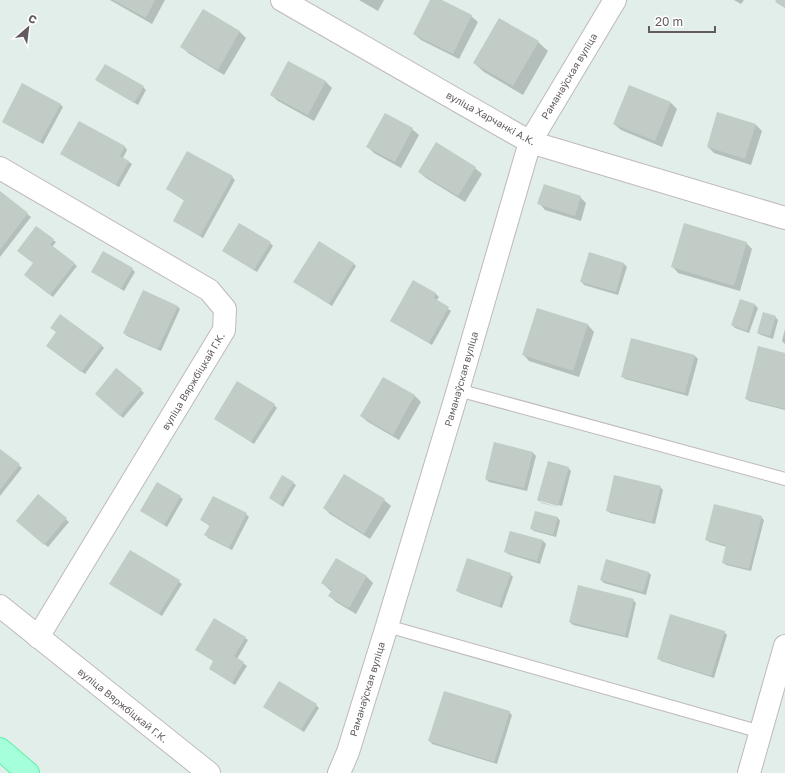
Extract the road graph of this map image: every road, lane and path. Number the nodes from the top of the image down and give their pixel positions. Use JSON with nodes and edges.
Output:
{"nodes":[{"id":1,"x":282,"y":0,"type":"edge"},
{"id":2,"x":615,"y":0,"type":"edge"},
{"id":3,"x":530,"y":142,"type":"junction"},
{"id":4,"x":0,"y":168,"type":"edge"},
{"id":5,"x":785,"y":218,"type":"edge"},
{"id":6,"x":458,"y":390,"type":"junction"},
{"id":7,"x":785,"y":479,"type":"edge"},
{"id":8,"x":0,"y":606,"type":"edge"},
{"id":9,"x":387,"y":626,"type":"junction"},
{"id":10,"x":38,"y":636,"type":"junction"},
{"id":11,"x":785,"y":646,"type":"edge"},
{"id":12,"x":761,"y":732,"type":"junction"},
{"id":13,"x":0,"y":749,"type":"edge"},
{"id":14,"x":28,"y":773,"type":"edge"},
{"id":15,"x":209,"y":773,"type":"edge"},
{"id":16,"x":339,"y":773,"type":"edge"},
{"id":17,"x":749,"y":773,"type":"edge"}],
"edges":[{"from":1,"to":3,"type":"street","name":"вуліца Харчанкі А.К."},
{"from":2,"to":3,"type":"street","name":"Раманаўская вуліца"},
{"from":3,"to":5,"type":"street","name":"вуліца Харчанкі А.К."},
{"from":3,"to":6,"type":"street","name":"Раманаўская вуліца"},
{"from":4,"to":10,"type":"street","name":"вуліца Вяржбіцкай Г.К."},
{"from":6,"to":7,"type":"lane"},
{"from":6,"to":9,"type":"street","name":"Раманаўская вуліца"},
{"from":8,"to":10,"type":"street","name":"вуліца Вяржбіцкай Г.К."},
{"from":9,"to":12,"type":"lane"},
{"from":9,"to":16,"type":"street","name":"Раманаўская вуліца"},
{"from":10,"to":15,"type":"street","name":"вуліца Вяржбіцкай Г.К."},
{"from":11,"to":12,"type":"street"},
{"from":12,"to":17,"type":"street"},
{"from":13,"to":14,"type":"main road"}]}
